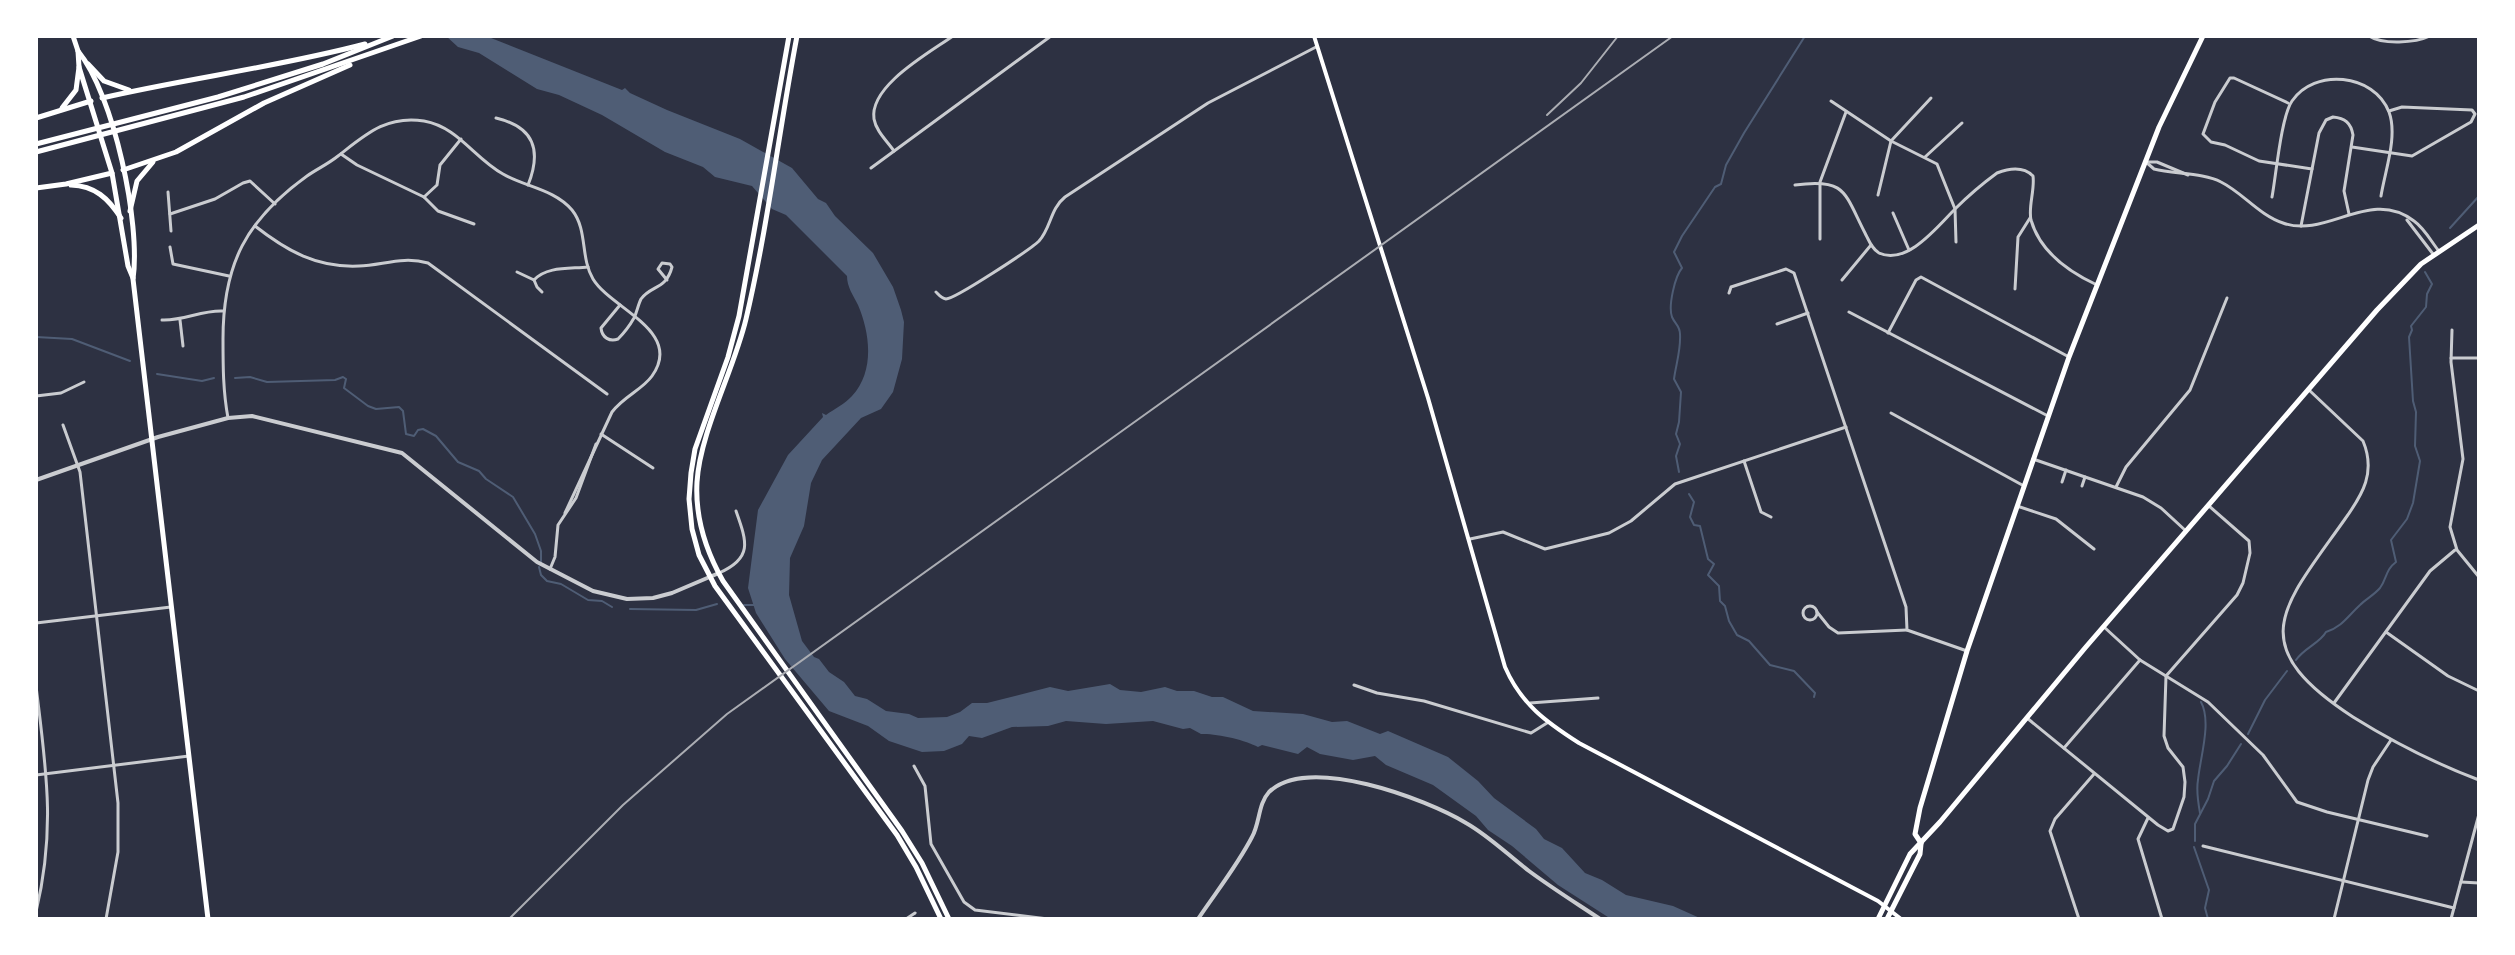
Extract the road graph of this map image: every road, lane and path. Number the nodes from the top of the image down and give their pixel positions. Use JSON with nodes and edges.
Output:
{"nodes":[{"id":1,"x":73,"y":36,"type":"edge"},
{"id":2,"x":421,"y":36,"type":"edge"},
{"id":3,"x":789,"y":36,"type":"edge"},
{"id":4,"x":797,"y":36,"type":"edge"},
{"id":5,"x":953,"y":36,"type":"edge"},
{"id":6,"x":1050,"y":36,"type":"edge"},
{"id":7,"x":1314,"y":36,"type":"edge"},
{"id":8,"x":2203,"y":36,"type":"edge"},
{"id":9,"x":2369,"y":36,"type":"edge"},
{"id":10,"x":2430,"y":36,"type":"edge"},
{"id":11,"x":391,"y":37,"type":"edge"},
{"id":12,"x":2380,"y":38,"type":"edge"},
{"id":13,"x":404,"y":42,"type":"junction"},
{"id":14,"x":1317,"y":46,"type":"junction"},
{"id":15,"x":78,"y":51,"type":"junction"},
{"id":16,"x":88,"y":64,"type":"junction"},
{"id":17,"x":79,"y":67,"type":"junction"},
{"id":18,"x":134,"y":91,"type":"junction"},
{"id":19,"x":102,"y":98,"type":"junction"},
{"id":20,"x":1931,"y":98,"type":"dead end"},
{"id":21,"x":91,"y":101,"type":"junction"},
{"id":22,"x":1831,"y":101,"type":"dead end"},
{"id":23,"x":2290,"y":104,"type":"junction"},
{"id":24,"x":59,"y":111,"type":"junction"},
{"id":25,"x":2389,"y":111,"type":"junction"},
{"id":26,"x":1846,"y":112,"type":"junction"},
{"id":27,"x":36,"y":118,"type":"edge"},
{"id":28,"x":496,"y":118,"type":"dead end"},
{"id":29,"x":1962,"y":123,"type":"dead end"},
{"id":30,"x":461,"y":139,"type":"junction"},
{"id":31,"x":1891,"y":141,"type":"junction"},
{"id":32,"x":36,"y":144,"type":"edge"},
{"id":33,"x":2352,"y":147,"type":"junction"},
{"id":34,"x":894,"y":151,"type":"junction"},
{"id":35,"x":36,"y":152,"type":"edge"},
{"id":36,"x":2388,"y":153,"type":"junction"},
{"id":37,"x":341,"y":154,"type":"junction"},
{"id":38,"x":1925,"y":157,"type":"junction"},
{"id":39,"x":156,"y":159,"type":"junction"},
{"id":40,"x":2146,"y":162,"type":"junction"},
{"id":41,"x":2278,"y":163,"type":"junction"},
{"id":42,"x":871,"y":168,"type":"dead end"},
{"id":43,"x":2312,"y":169,"type":"junction"},
{"id":44,"x":123,"y":170,"type":"junction"},
{"id":45,"x":112,"y":173,"type":"junction"},
{"id":46,"x":1820,"y":182,"type":"junction"},
{"id":47,"x":66,"y":184,"type":"junction"},
{"id":48,"x":528,"y":185,"type":"junction"},
{"id":49,"x":1795,"y":185,"type":"dead end"},
{"id":50,"x":36,"y":188,"type":"edge"},
{"id":51,"x":168,"y":192,"type":"dead end"},
{"id":52,"x":1878,"y":195,"type":"dead end"},
{"id":53,"x":2381,"y":196,"type":"dead end"},
{"id":54,"x":424,"y":197,"type":"junction"},
{"id":55,"x":2272,"y":197,"type":"dead end"},
{"id":56,"x":275,"y":204,"type":"junction"},
{"id":57,"x":1955,"y":209,"type":"junction"},
{"id":58,"x":130,"y":211,"type":"junction"},
{"id":59,"x":1893,"y":213,"type":"dead end"},
{"id":60,"x":170,"y":214,"type":"junction"},
{"id":61,"x":2349,"y":215,"type":"junction"},
{"id":62,"x":121,"y":218,"type":"junction"},
{"id":63,"x":2030,"y":218,"type":"junction"},
{"id":64,"x":474,"y":224,"type":"dead end"},
{"id":65,"x":2479,"y":225,"type":"edge"},
{"id":66,"x":255,"y":226,"type":"junction"},
{"id":67,"x":2301,"y":226,"type":"junction"},
{"id":68,"x":171,"y":231,"type":"dead end"},
{"id":69,"x":1820,"y":239,"type":"dead end"},
{"id":70,"x":1956,"y":242,"type":"dead end"},
{"id":71,"x":1871,"y":245,"type":"junction"},
{"id":72,"x":170,"y":247,"type":"dead end"},
{"id":73,"x":1909,"y":250,"type":"junction"},
{"id":74,"x":2436,"y":252,"type":"junction"},
{"id":75,"x":588,"y":267,"type":"junction"},
{"id":76,"x":517,"y":272,"type":"dead end"},
{"id":77,"x":229,"y":276,"type":"junction"},
{"id":78,"x":133,"y":279,"type":"junction"},
{"id":79,"x":534,"y":280,"type":"junction"},
{"id":80,"x":667,"y":280,"type":"dead end"},
{"id":81,"x":1842,"y":280,"type":"dead end"},
{"id":82,"x":2097,"y":285,"type":"junction"},
{"id":83,"x":2015,"y":289,"type":"dead end"},
{"id":84,"x":542,"y":292,"type":"dead end"},
{"id":85,"x":936,"y":292,"type":"dead end"},
{"id":86,"x":1729,"y":293,"type":"dead end"},
{"id":87,"x":2227,"y":298,"type":"dead end"},
{"id":88,"x":620,"y":305,"type":"junction"},
{"id":89,"x":223,"y":311,"type":"junction"},
{"id":90,"x":1849,"y":312,"type":"dead end"},
{"id":91,"x":1808,"y":313,"type":"junction"},
{"id":92,"x":635,"y":316,"type":"junction"},
{"id":93,"x":162,"y":320,"type":"dead end"},
{"id":94,"x":180,"y":320,"type":"junction"},
{"id":95,"x":1777,"y":324,"type":"dead end"},
{"id":96,"x":2452,"y":330,"type":"dead end"},
{"id":97,"x":1888,"y":333,"type":"junction"},
{"id":98,"x":183,"y":346,"type":"dead end"},
{"id":99,"x":2069,"y":357,"type":"junction"},
{"id":100,"x":2451,"y":358,"type":"junction"},
{"id":101,"x":2479,"y":358,"type":"edge"},
{"id":102,"x":84,"y":382,"type":"dead end"},
{"id":103,"x":2309,"y":390,"type":"junction"},
{"id":104,"x":607,"y":394,"type":"dead end"},
{"id":105,"x":36,"y":396,"type":"edge"},
{"id":106,"x":1891,"y":413,"type":"dead end"},
{"id":107,"x":2048,"y":416,"type":"junction"},
{"id":108,"x":228,"y":418,"type":"junction"},
{"id":109,"x":63,"y":425,"type":"dead end"},
{"id":110,"x":1846,"y":427,"type":"junction"},
{"id":111,"x":601,"y":434,"type":"junction"},
{"id":112,"x":151,"y":440,"type":"junction"},
{"id":113,"x":2033,"y":459,"type":"junction"},
{"id":114,"x":1744,"y":461,"type":"junction"},
{"id":115,"x":78,"y":465,"type":"junction"},
{"id":116,"x":653,"y":468,"type":"dead end"},
{"id":117,"x":2066,"y":470,"type":"junction"},
{"id":118,"x":2085,"y":477,"type":"junction"},
{"id":119,"x":36,"y":480,"type":"edge"},
{"id":120,"x":2062,"y":482,"type":"dead end"},
{"id":121,"x":2024,"y":486,"type":"junction"},
{"id":122,"x":2082,"y":486,"type":"dead end"},
{"id":123,"x":2116,"y":487,"type":"junction"},
{"id":124,"x":2017,"y":506,"type":"junction"},
{"id":125,"x":2209,"y":506,"type":"junction"},
{"id":126,"x":736,"y":511,"type":"dead end"},
{"id":127,"x":1771,"y":517,"type":"dead end"},
{"id":128,"x":2186,"y":531,"type":"junction"},
{"id":129,"x":1470,"y":539,"type":"junction"},
{"id":130,"x":2094,"y":549,"type":"dead end"},
{"id":131,"x":2457,"y":550,"type":"junction"},
{"id":132,"x":550,"y":570,"type":"junction"},
{"id":133,"x":719,"y":573,"type":"junction"},
{"id":134,"x":710,"y":577,"type":"junction"},
{"id":135,"x":2479,"y":577,"type":"edge"},
{"id":136,"x":171,"y":607,"type":"junction"},
{"id":137,"x":1817,"y":612,"type":"dead end"},
{"id":138,"x":97,"y":616,"type":"junction"},
{"id":139,"x":36,"y":623,"type":"edge"},
{"id":140,"x":2104,"y":627,"type":"junction"},
{"id":141,"x":1907,"y":630,"type":"junction"},
{"id":142,"x":2386,"y":632,"type":"junction"},
{"id":143,"x":1967,"y":651,"type":"junction"},
{"id":144,"x":2140,"y":660,"type":"junction"},
{"id":145,"x":2166,"y":676,"type":"junction"},
{"id":146,"x":1354,"y":685,"type":"dead end"},
{"id":147,"x":36,"y":686,"type":"edge"},
{"id":148,"x":2479,"y":691,"type":"edge"},
{"id":149,"x":1598,"y":698,"type":"dead end"},
{"id":150,"x":2334,"y":703,"type":"junction"},
{"id":151,"x":1526,"y":704,"type":"junction"},
{"id":152,"x":2027,"y":718,"type":"junction"},
{"id":153,"x":1547,"y":723,"type":"junction"},
{"id":154,"x":2391,"y":740,"type":"junction"},
{"id":155,"x":2064,"y":749,"type":"junction"},
{"id":156,"x":189,"y":756,"type":"junction"},
{"id":157,"x":115,"y":765,"type":"junction"},
{"id":158,"x":914,"y":766,"type":"dead end"},
{"id":159,"x":46,"y":774,"type":"junction"},
{"id":160,"x":2094,"y":774,"type":"junction"},
{"id":161,"x":36,"y":775,"type":"edge"},
{"id":162,"x":2479,"y":780,"type":"edge"},
{"id":163,"x":2479,"y":814,"type":"edge"},
{"id":164,"x":2148,"y":818,"type":"junction"},
{"id":165,"x":2359,"y":818,"type":"junction"},
{"id":166,"x":2427,"y":836,"type":"dead end"},
{"id":167,"x":1921,"y":843,"type":"junction"},
{"id":168,"x":2203,"y":846,"type":"dead end"},
{"id":169,"x":2343,"y":881,"type":"junction"},
{"id":170,"x":2461,"y":882,"type":"junction"},
{"id":171,"x":2479,"y":883,"type":"edge"},
{"id":172,"x":1884,"y":906,"type":"junction"},
{"id":173,"x":2454,"y":908,"type":"junction"},
{"id":174,"x":36,"y":912,"type":"edge"},
{"id":175,"x":1891,"y":912,"type":"junction"},
{"id":176,"x":915,"y":913,"type":"dead end"},
{"id":177,"x":106,"y":919,"type":"edge"},
{"id":178,"x":208,"y":919,"type":"edge"},
{"id":179,"x":906,"y":919,"type":"edge"},
{"id":180,"x":941,"y":919,"type":"edge"},
{"id":181,"x":949,"y":919,"type":"edge"},
{"id":182,"x":1048,"y":919,"type":"edge"},
{"id":183,"x":1198,"y":919,"type":"edge"},
{"id":184,"x":1600,"y":919,"type":"edge"},
{"id":185,"x":1878,"y":919,"type":"edge"},
{"id":186,"x":1887,"y":919,"type":"edge"},
{"id":187,"x":1901,"y":919,"type":"edge"},
{"id":188,"x":2079,"y":919,"type":"edge"},
{"id":189,"x":2162,"y":919,"type":"edge"},
{"id":190,"x":2334,"y":919,"type":"edge"},
{"id":191,"x":2451,"y":919,"type":"edge"}],
"edges":[{"from":1,"to":15,"type":"main road"},
{"from":2,"to":13,"type":"main road"},
{"from":3,"to":134,"type":"main road"},
{"from":4,"to":133,"type":"main road"},
{"from":5,"to":34,"type":"street"},
{"from":6,"to":34,"type":"street"},
{"from":7,"to":14,"type":"main road"},
{"from":8,"to":40,"type":"main road"},
{"from":9,"to":12,"type":"street"},
{"from":10,"to":12,"type":"street"},
{"from":11,"to":18,"type":"main road"},
{"from":11,"to":32,"type":"main road"},
{"from":13,"to":35,"type":"main road"},
{"from":13,"to":39,"type":"main road"},
{"from":14,"to":85,"type":"street"},
{"from":14,"to":129,"type":"main road"},
{"from":15,"to":16,"type":"main road"},
{"from":15,"to":17,"type":"main road"},
{"from":16,"to":18,"type":"main road"},
{"from":16,"to":19,"type":"main road"},
{"from":17,"to":21,"type":"main road"},
{"from":17,"to":24,"type":"main road"},
{"from":18,"to":19,"type":"main road"},
{"from":19,"to":21,"type":"main road"},
{"from":19,"to":44,"type":"main road"},
{"from":20,"to":31,"type":"street"},
{"from":21,"to":24,"type":"main road"},
{"from":21,"to":45,"type":"main road"},
{"from":22,"to":26,"type":"street"},
{"from":23,"to":25,"type":"street"},
{"from":23,"to":41,"type":"street"},
{"from":23,"to":41,"type":"street"},
{"from":24,"to":27,"type":"main road"},
{"from":25,"to":36,"type":"street"},
{"from":25,"to":36,"type":"street"},
{"from":26,"to":31,"type":"street"},
{"from":26,"to":46,"type":"street"},
{"from":28,"to":48,"type":"street"},
{"from":29,"to":38,"type":"street"},
{"from":30,"to":37,"type":"street"},
{"from":30,"to":48,"type":"street"},
{"from":30,"to":54,"type":"street"},
{"from":31,"to":38,"type":"street"},
{"from":31,"to":52,"type":"street"},
{"from":33,"to":36,"type":"street"},
{"from":33,"to":43,"type":"street"},
{"from":33,"to":61,"type":"street"},
{"from":34,"to":42,"type":"street"},
{"from":36,"to":53,"type":"street"},
{"from":37,"to":54,"type":"street"},
{"from":37,"to":56,"type":"street"},
{"from":38,"to":57,"type":"street"},
{"from":39,"to":44,"type":"main road"},
{"from":39,"to":58,"type":"main road"},
{"from":40,"to":67,"type":"street"},
{"from":40,"to":82,"type":"main road"},
{"from":41,"to":43,"type":"street"},
{"from":41,"to":55,"type":"street"},
{"from":43,"to":67,"type":"street"},
{"from":44,"to":45,"type":"main road"},
{"from":44,"to":58,"type":"main road"},
{"from":45,"to":47,"type":"main road"},
{"from":45,"to":62,"type":"main road"},
{"from":46,"to":49,"type":"street"},
{"from":46,"to":69,"type":"street"},
{"from":46,"to":71,"type":"street"},
{"from":47,"to":50,"type":"main road"},
{"from":47,"to":62,"type":"main road"},
{"from":48,"to":75,"type":"street"},
{"from":51,"to":60,"type":"street"},
{"from":54,"to":64,"type":"street"},
{"from":56,"to":60,"type":"street"},
{"from":56,"to":66,"type":"street"},
{"from":57,"to":63,"type":"street"},
{"from":57,"to":70,"type":"street"},
{"from":57,"to":73,"type":"street"},
{"from":58,"to":78,"type":"main road"},
{"from":59,"to":73,"type":"street"},
{"from":60,"to":68,"type":"street"},
{"from":61,"to":67,"type":"street"},
{"from":61,"to":74,"type":"street"},
{"from":62,"to":78,"type":"main road"},
{"from":63,"to":82,"type":"street"},
{"from":63,"to":83,"type":"street"},
{"from":65,"to":74,"type":"main road"},
{"from":66,"to":77,"type":"street"},
{"from":66,"to":104,"type":"street"},
{"from":71,"to":73,"type":"street"},
{"from":71,"to":81,"type":"street"},
{"from":72,"to":77,"type":"street"},
{"from":74,"to":103,"type":"main road"},
{"from":75,"to":79,"type":"street"},
{"from":75,"to":88,"type":"street"},
{"from":76,"to":79,"type":"street"},
{"from":77,"to":89,"type":"street"},
{"from":78,"to":112,"type":"main road"},
{"from":79,"to":84,"type":"street"},
{"from":80,"to":92,"type":"street"},
{"from":82,"to":99,"type":"main road"},
{"from":86,"to":91,"type":"street"},
{"from":87,"to":123,"type":"street"},
{"from":88,"to":92,"type":"street"},
{"from":88,"to":92,"type":"street"},
{"from":89,"to":94,"type":"street"},
{"from":89,"to":108,"type":"street"},
{"from":90,"to":97,"type":"street"},
{"from":91,"to":95,"type":"street"},
{"from":91,"to":110,"type":"street"},
{"from":92,"to":111,"type":"street"},
{"from":93,"to":94,"type":"street"},
{"from":94,"to":98,"type":"street"},
{"from":96,"to":100,"type":"street"},
{"from":97,"to":99,"type":"street"},
{"from":97,"to":107,"type":"street"},
{"from":99,"to":107,"type":"main road"},
{"from":100,"to":101,"type":"street"},
{"from":100,"to":131,"type":"street"},
{"from":102,"to":105,"type":"street"},
{"from":103,"to":125,"type":"main road"},
{"from":103,"to":150,"type":"street"},
{"from":106,"to":121,"type":"street"},
{"from":107,"to":113,"type":"main road"},
{"from":108,"to":112,"type":"street"},
{"from":108,"to":132,"type":"street"},
{"from":109,"to":115,"type":"street"},
{"from":110,"to":114,"type":"street"},
{"from":110,"to":141,"type":"street"},
{"from":111,"to":116,"type":"street"},
{"from":111,"to":132,"type":"street"},
{"from":112,"to":115,"type":"street"},
{"from":112,"to":136,"type":"main road"},
{"from":113,"to":117,"type":"street"},
{"from":113,"to":121,"type":"main road"},
{"from":114,"to":127,"type":"street"},
{"from":114,"to":129,"type":"street"},
{"from":115,"to":119,"type":"street"},
{"from":115,"to":138,"type":"street"},
{"from":117,"to":118,"type":"street"},
{"from":117,"to":120,"type":"street"},
{"from":118,"to":122,"type":"street"},
{"from":118,"to":123,"type":"street"},
{"from":121,"to":124,"type":"main road"},
{"from":123,"to":128,"type":"street"},
{"from":124,"to":130,"type":"street"},
{"from":124,"to":143,"type":"main road"},
{"from":125,"to":128,"type":"main road"},
{"from":125,"to":145,"type":"street"},
{"from":126,"to":133,"type":"street"},
{"from":128,"to":140,"type":"main road"},
{"from":129,"to":151,"type":"main road"},
{"from":131,"to":135,"type":"street"},
{"from":131,"to":142,"type":"street"},
{"from":132,"to":134,"type":"street"},
{"from":133,"to":134,"type":"street"},
{"from":133,"to":181,"type":"main road"},
{"from":134,"to":180,"type":"main road"},
{"from":136,"to":138,"type":"street"},
{"from":136,"to":156,"type":"main road"},
{"from":137,"to":141,"type":"street"},
{"from":138,"to":139,"type":"street"},
{"from":138,"to":157,"type":"street"},
{"from":140,"to":144,"type":"street"},
{"from":140,"to":152,"type":"main road"},
{"from":141,"to":143,"type":"street"},
{"from":142,"to":148,"type":"street"},
{"from":142,"to":150,"type":"street"},
{"from":143,"to":167,"type":"main road"},
{"from":144,"to":145,"type":"street"},
{"from":144,"to":155,"type":"street"},
{"from":145,"to":164,"type":"street"},
{"from":145,"to":165,"type":"street"},
{"from":146,"to":153,"type":"street"},
{"from":147,"to":159,"type":"street"},
{"from":149,"to":151,"type":"street"},
{"from":150,"to":154,"type":"street"},
{"from":151,"to":153,"type":"main road"},
{"from":152,"to":155,"type":"street"},
{"from":152,"to":167,"type":"main road"},
{"from":153,"to":172,"type":"main road"},
{"from":154,"to":162,"type":"street"},
{"from":154,"to":165,"type":"street"},
{"from":155,"to":160,"type":"street"},
{"from":156,"to":157,"type":"street"},
{"from":156,"to":178,"type":"main road"},
{"from":157,"to":159,"type":"street"},
{"from":157,"to":177,"type":"street"},
{"from":158,"to":182,"type":"street"},
{"from":159,"to":161,"type":"street"},
{"from":159,"to":174,"type":"street"},
{"from":160,"to":164,"type":"street"},
{"from":160,"to":188,"type":"street"},
{"from":163,"to":170,"type":"street"},
{"from":164,"to":189,"type":"street"},
{"from":165,"to":166,"type":"street"},
{"from":165,"to":169,"type":"street"},
{"from":167,"to":172,"type":"main road"},
{"from":167,"to":175,"type":"main road"},
{"from":168,"to":169,"type":"street"},
{"from":169,"to":173,"type":"street"},
{"from":169,"to":190,"type":"street"},
{"from":170,"to":171,"type":"street"},
{"from":170,"to":173,"type":"street"},
{"from":172,"to":175,"type":"main road"},
{"from":172,"to":185,"type":"main road"},
{"from":173,"to":191,"type":"street"},
{"from":175,"to":186,"type":"main road"},
{"from":175,"to":187,"type":"main road"},
{"from":176,"to":179,"type":"street"},
{"from":183,"to":184,"type":"street"}]}
